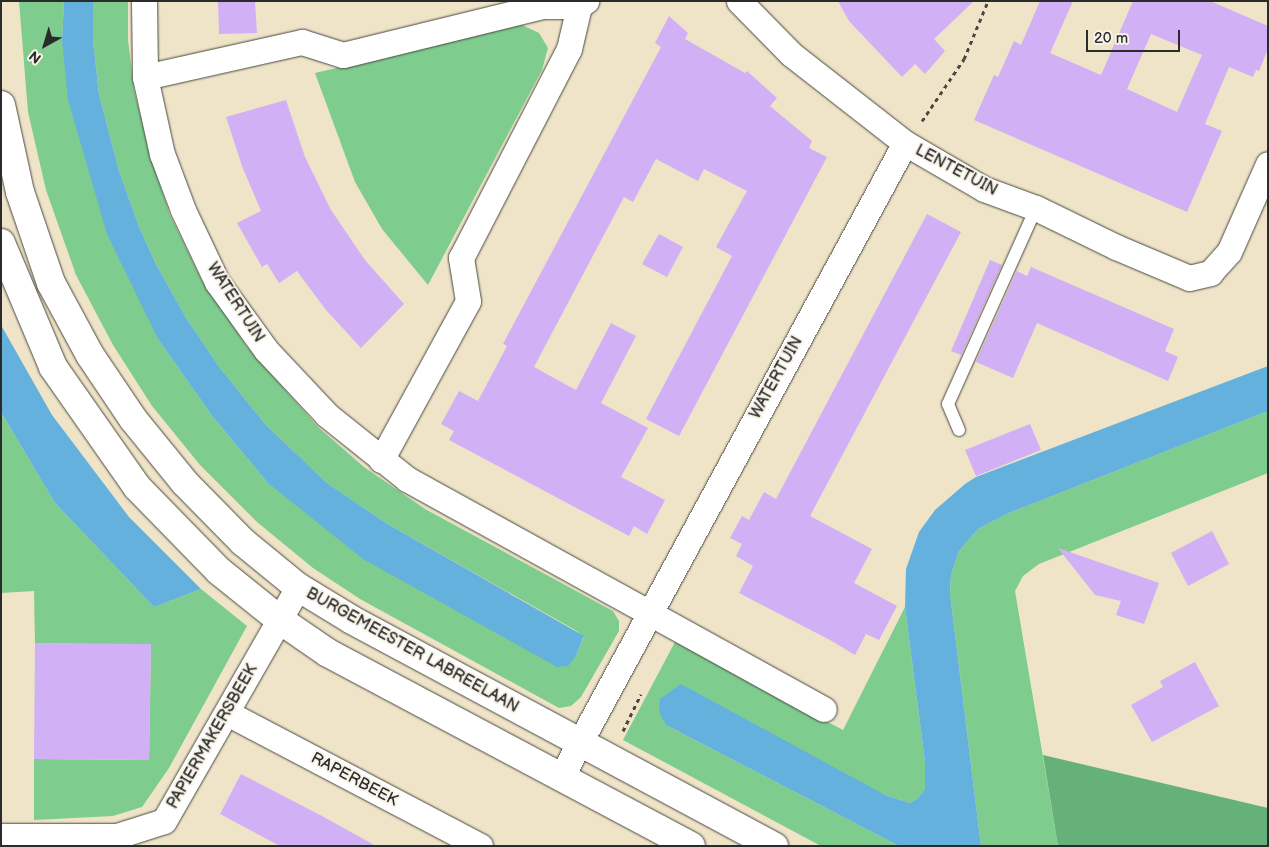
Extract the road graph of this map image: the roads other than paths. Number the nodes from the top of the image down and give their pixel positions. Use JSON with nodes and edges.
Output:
{"nodes":[{"id":1,"x":144,"y":1,"type":"edge"},
{"id":2,"x":739,"y":1,"type":"edge"},
{"id":3,"x":582,"y":4,"type":"edge"},
{"id":4,"x":145,"y":77,"type":"junction"},
{"id":5,"x":1,"y":105,"type":"edge"},
{"id":6,"x":905,"y":143,"type":"junction"},
{"id":7,"x":1268,"y":164,"type":"edge"},
{"id":8,"x":1036,"y":208,"type":"junction"},
{"id":9,"x":1,"y":243,"type":"edge"},
{"id":10,"x":959,"y":430,"type":"dead end"},
{"id":11,"x":380,"y":460,"type":"junction"},
{"id":12,"x":298,"y":587,"type":"junction"},
{"id":13,"x":649,"y":613,"type":"junction"},
{"id":14,"x":280,"y":620,"type":"junction"},
{"id":15,"x":824,"y":709,"type":"dead end"},
{"id":16,"x":227,"y":713,"type":"junction"},
{"id":17,"x":580,"y":743,"type":"junction"},
{"id":18,"x":561,"y":777,"type":"junction"},
{"id":19,"x":1,"y":836,"type":"edge"},
{"id":20,"x":480,"y":846,"type":"edge"},
{"id":21,"x":691,"y":846,"type":"edge"},
{"id":22,"x":774,"y":846,"type":"edge"}],
"edges":[{"from":1,"to":4,"type":"street","name":"WATERTUIN"},
{"from":2,"to":6,"type":"street","name":"LENTETUIN"},
{"from":3,"to":4,"type":"street"},
{"from":3,"to":11,"type":"street"},
{"from":4,"to":11,"type":"street","name":"WATERTUIN"},
{"from":5,"to":12,"type":"street","name":"BURGEMEESTER LABREELAAN"},
{"from":6,"to":8,"type":"street","name":"LENTETUIN"},
{"from":6,"to":13,"type":"street","name":"WATERTUIN"},
{"from":7,"to":8,"type":"street","name":"LENTETUIN"},
{"from":8,"to":10,"type":"lane"},
{"from":9,"to":14,"type":"street"},
{"from":11,"to":13,"type":"street","name":"WATERTUIN"},
{"from":12,"to":14,"type":"street","name":"PAPIERMAKERSBEEK"},
{"from":12,"to":17,"type":"street","name":"BURGEMEESTER LABREELAAN"},
{"from":13,"to":15,"type":"street","name":"WATERTUIN"},
{"from":13,"to":17,"type":"street","name":"WATERTUIN"},
{"from":14,"to":16,"type":"street","name":"PAPIERMAKERSBEEK"},
{"from":14,"to":18,"type":"street"},
{"from":16,"to":19,"type":"street","name":"PAPIERMAKERSBEEK"},
{"from":16,"to":20,"type":"street","name":"RAPERBEEK"},
{"from":17,"to":18,"type":"street","name":"WATERTUIN"},
{"from":17,"to":22,"type":"street","name":"BURGEMEESTER LABREELAAN"},
{"from":18,"to":21,"type":"street"}]}
